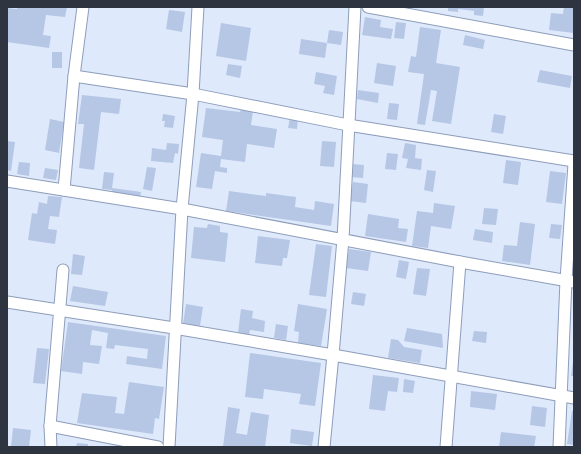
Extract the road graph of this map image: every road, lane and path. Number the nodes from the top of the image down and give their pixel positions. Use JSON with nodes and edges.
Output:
{"nodes":[{"id":1,"x":83,"y":7,"type":"edge"},
{"id":2,"x":198,"y":7,"type":"edge"},
{"id":3,"x":356,"y":7,"type":"edge"},
{"id":4,"x":368,"y":7,"type":"edge"},
{"id":5,"x":574,"y":45,"type":"edge"},
{"id":6,"x":74,"y":76,"type":"junction"},
{"id":7,"x":193,"y":94,"type":"junction"},
{"id":8,"x":348,"y":125,"type":"junction"},
{"id":9,"x":574,"y":161,"type":"edge"},
{"id":10,"x":574,"y":164,"type":"edge"},
{"id":11,"x":7,"y":181,"type":"edge"},
{"id":12,"x":64,"y":190,"type":"junction"},
{"id":13,"x":182,"y":209,"type":"junction"},
{"id":14,"x":343,"y":239,"type":"junction"},
{"id":15,"x":460,"y":262,"type":"junction"},
{"id":16,"x":63,"y":270,"type":"dead end"},
{"id":17,"x":570,"y":281,"type":"edge"},
{"id":18,"x":7,"y":302,"type":"edge"},
{"id":19,"x":61,"y":311,"type":"junction"},
{"id":20,"x":174,"y":328,"type":"junction"},
{"id":21,"x":334,"y":355,"type":"junction"},
{"id":22,"x":452,"y":375,"type":"junction"},
{"id":23,"x":561,"y":396,"type":"junction"},
{"id":24,"x":574,"y":398,"type":"edge"},
{"id":25,"x":50,"y":426,"type":"junction"},
{"id":26,"x":51,"y":447,"type":"edge"},
{"id":27,"x":158,"y":447,"type":"edge"},
{"id":28,"x":169,"y":447,"type":"edge"},
{"id":29,"x":324,"y":447,"type":"edge"},
{"id":30,"x":446,"y":447,"type":"edge"},
{"id":31,"x":559,"y":447,"type":"edge"}],
"edges":[{"from":1,"to":6,"type":"street"},
{"from":2,"to":7,"type":"street"},
{"from":3,"to":8,"type":"street"},
{"from":4,"to":5,"type":"street"},
{"from":6,"to":7,"type":"street"},
{"from":6,"to":12,"type":"street"},
{"from":7,"to":8,"type":"street"},
{"from":7,"to":13,"type":"street"},
{"from":8,"to":9,"type":"street"},
{"from":8,"to":14,"type":"street"},
{"from":10,"to":17,"type":"street"},
{"from":11,"to":12,"type":"street"},
{"from":12,"to":13,"type":"street"},
{"from":13,"to":14,"type":"street"},
{"from":13,"to":20,"type":"street"},
{"from":14,"to":15,"type":"street"},
{"from":14,"to":21,"type":"street"},
{"from":15,"to":17,"type":"street"},
{"from":15,"to":22,"type":"street"},
{"from":16,"to":19,"type":"street"},
{"from":17,"to":23,"type":"street"},
{"from":18,"to":19,"type":"street"},
{"from":19,"to":20,"type":"street"},
{"from":19,"to":25,"type":"street"},
{"from":20,"to":21,"type":"street"},
{"from":20,"to":28,"type":"street"},
{"from":21,"to":22,"type":"street"},
{"from":21,"to":29,"type":"street"},
{"from":22,"to":23,"type":"street"},
{"from":22,"to":30,"type":"street"},
{"from":23,"to":24,"type":"street"},
{"from":23,"to":31,"type":"street"},
{"from":25,"to":26,"type":"street"},
{"from":25,"to":27,"type":"street"}]}
